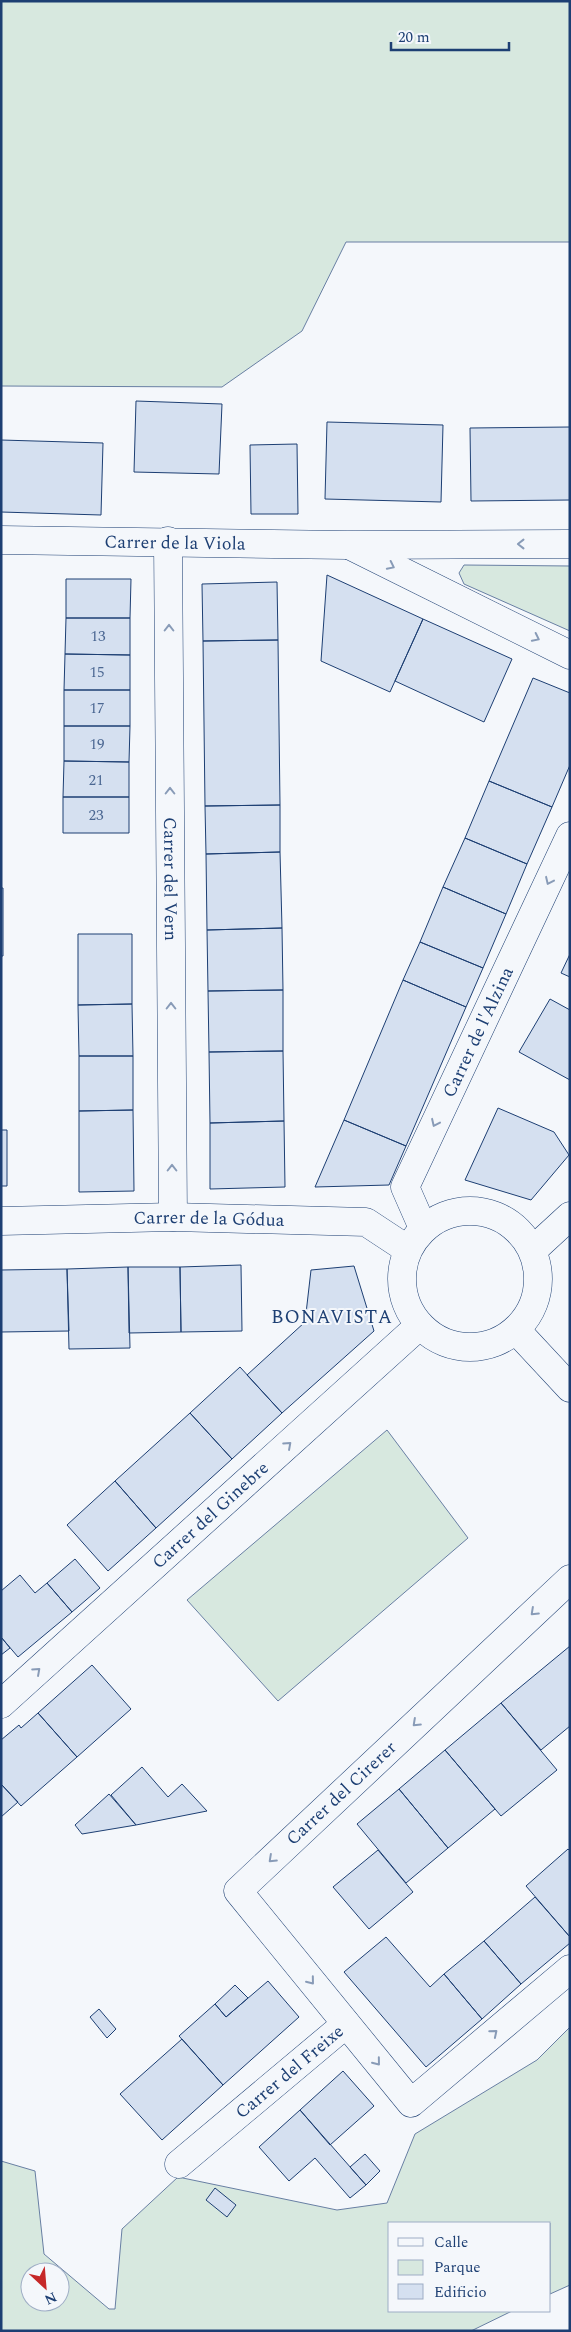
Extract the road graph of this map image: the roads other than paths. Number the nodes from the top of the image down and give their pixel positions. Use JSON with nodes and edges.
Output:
{"nodes":[{"id":1,"x":1,"y":540,"type":"edge"},
{"id":2,"x":168,"y":541,"type":"junction"},
{"id":3,"x":347,"y":544,"type":"junction"},
{"id":4,"x":570,"y":544,"type":"edge"},
{"id":5,"x":570,"y":655,"type":"edge"},
{"id":6,"x":570,"y":836,"type":"edge"},
{"id":7,"x":570,"y":1216,"type":"edge"},
{"id":8,"x":173,"y":1217,"type":"junction"},
{"id":9,"x":1,"y":1221,"type":"edge"},
{"id":10,"x":415,"y":1238,"type":"junction"},
{"id":11,"x":533,"y":1250,"type":"junction"},
{"id":12,"x":419,"y":1326,"type":"junction"},
{"id":13,"x":516,"y":1330,"type":"junction"},
{"id":14,"x":570,"y":1388,"type":"edge"},
{"id":15,"x":570,"y":1579,"type":"edge"},
{"id":16,"x":1,"y":1704,"type":"edge"},
{"id":17,"x":570,"y":1969,"type":"edge"},
{"id":18,"x":346,"y":2024,"type":"junction"},
{"id":19,"x":179,"y":2164,"type":"dead end"}],
"edges":[{"from":1,"to":2,"type":"street","name":"Carrer de la Viola"},
{"from":2,"to":3,"type":"street","name":"Carrer de la Viola"},
{"from":8,"to":2,"type":"street","name":"Carrer del Vern","one_way":true},
{"from":4,"to":3,"type":"street","name":"Carrer de la Viola","one_way":true},
{"from":3,"to":5,"type":"street","name":"Carrer de la Viola","one_way":true},
{"from":6,"to":10,"type":"street","name":"Carrer de l'Alzina","one_way":true},
{"from":7,"to":11,"type":"street"},
{"from":8,"to":9,"type":"street","name":"Carrer de la Gódua"},
{"from":8,"to":10,"type":"street","name":"Carrer de la Gódua"},
{"from":10,"to":11,"type":"street"},
{"from":10,"to":12,"type":"street"},
{"from":11,"to":13,"type":"street"},
{"from":12,"to":13,"type":"street"},
{"from":16,"to":12,"type":"street","name":"Carrer del Ginebre","one_way":true},
{"from":13,"to":14,"type":"street"},
{"from":15,"to":18,"type":"street","name":"Carrer del Cirerer","one_way":true},
{"from":18,"to":17,"type":"street","name":"Carrer del Freixe","one_way":true},
{"from":18,"to":19,"type":"street","name":"Carrer del Freixe"}]}
